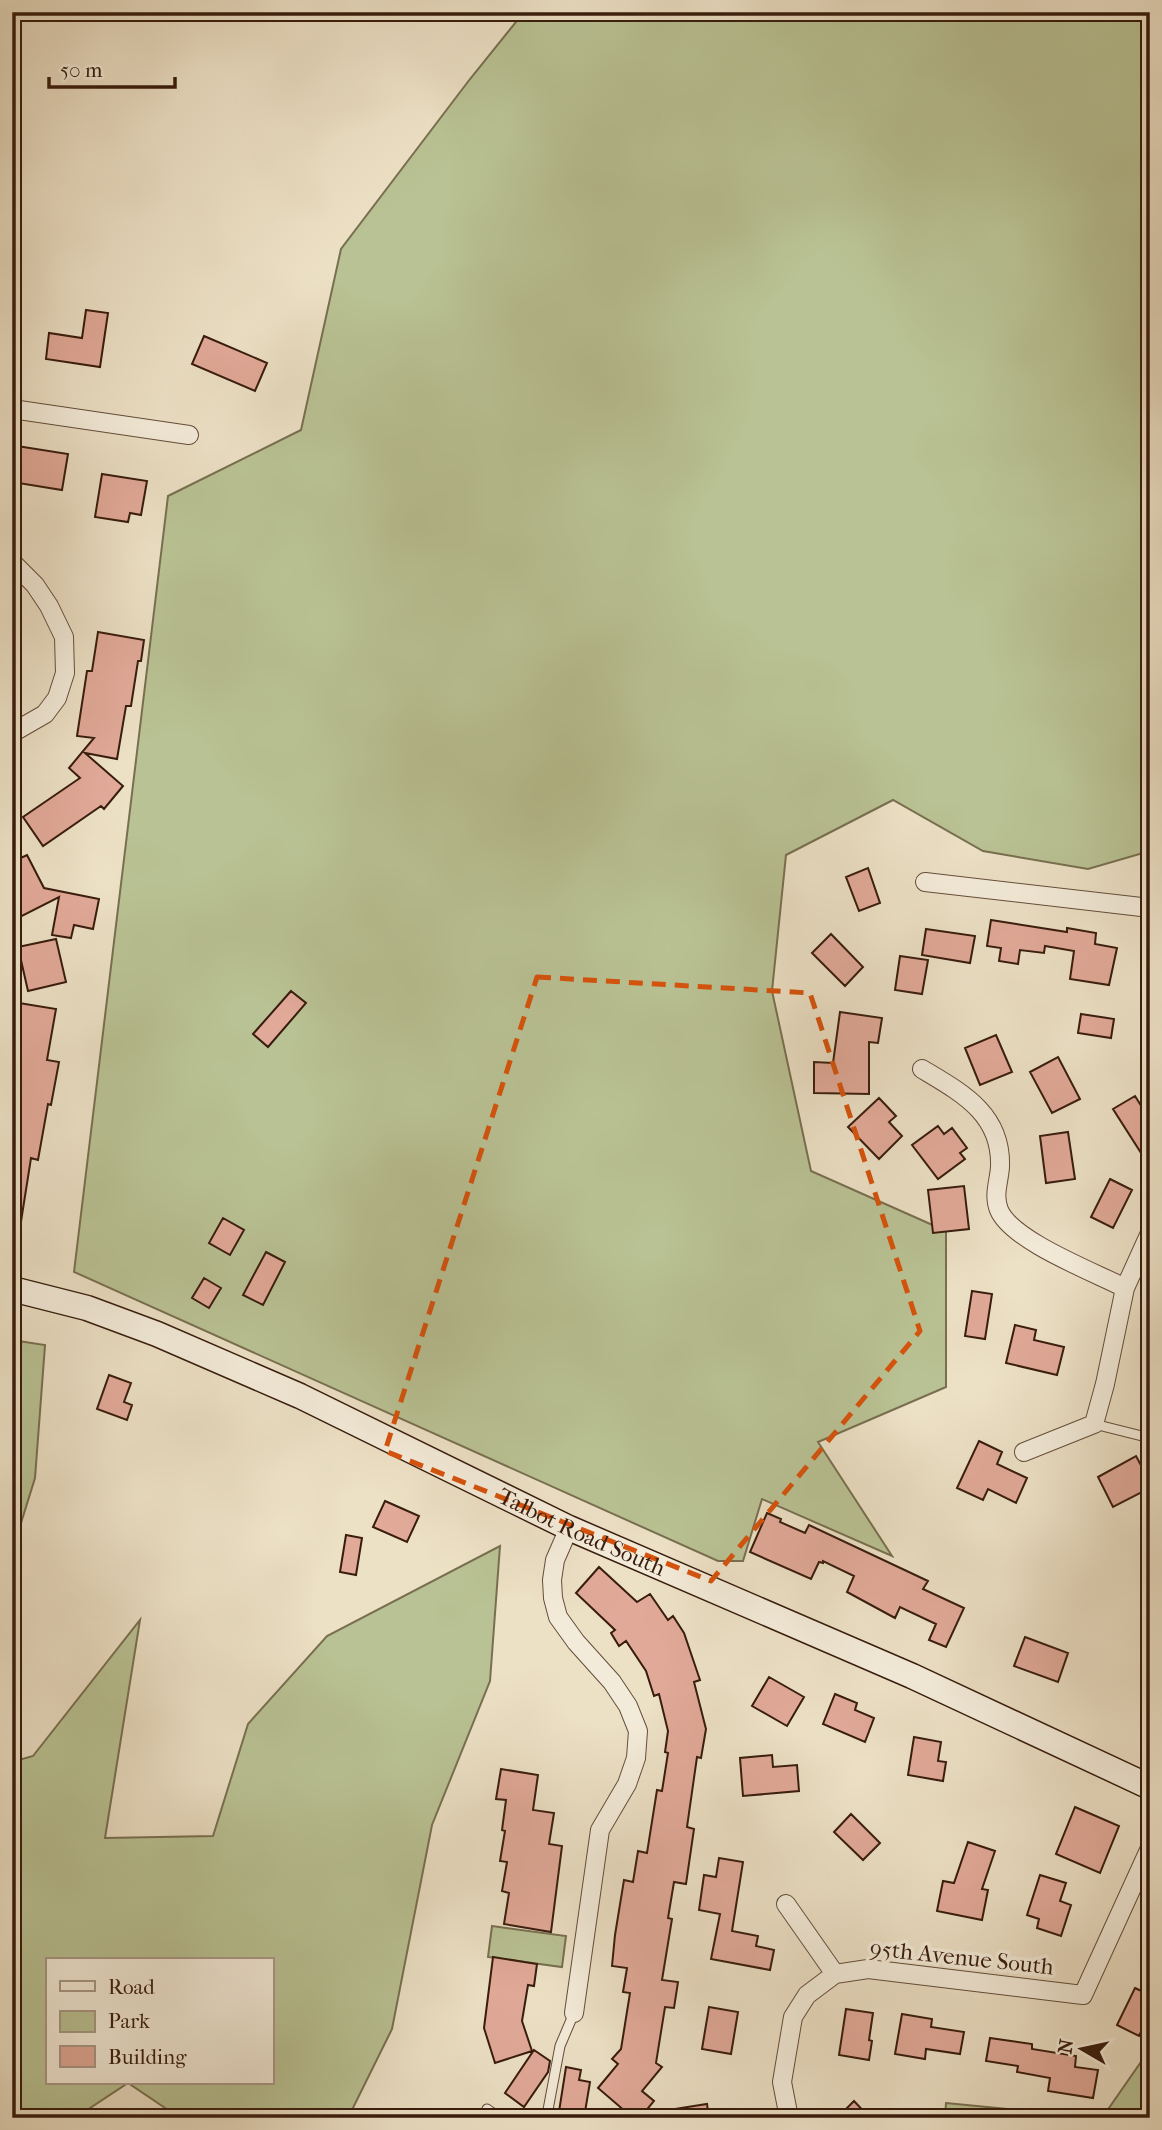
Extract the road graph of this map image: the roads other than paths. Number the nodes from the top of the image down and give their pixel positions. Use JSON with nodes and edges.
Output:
{"nodes":[{"id":1,"x":12,"y":409,"type":"edge"},
{"id":2,"x":189,"y":435,"type":"dead end"},
{"id":3,"x":12,"y":562,"type":"edge"},
{"id":4,"x":12,"y":733,"type":"edge"},
{"id":5,"x":925,"y":882,"type":"dead end"},
{"id":6,"x":1150,"y":908,"type":"edge"},
{"id":7,"x":922,"y":1069,"type":"dead end"},
{"id":8,"x":1150,"y":1233,"type":"edge"},
{"id":9,"x":1125,"y":1288,"type":"junction"},
{"id":10,"x":12,"y":1289,"type":"edge"},
{"id":11,"x":1094,"y":1424,"type":"junction"},
{"id":12,"x":1150,"y":1438,"type":"edge"},
{"id":13,"x":1024,"y":1452,"type":"dead end"},
{"id":14,"x":569,"y":1528,"type":"junction"},
{"id":15,"x":1150,"y":1787,"type":"edge"},
{"id":16,"x":1150,"y":1848,"type":"edge"},
{"id":17,"x":786,"y":1904,"type":"dead end"},
{"id":18,"x":835,"y":1974,"type":"junction"},
{"id":19,"x":575,"y":2013,"type":"joint"},
{"id":20,"x":487,"y":2109,"type":"dead end"},
{"id":21,"x":500,"y":2118,"type":"edge"},
{"id":22,"x":545,"y":2118,"type":"edge"},
{"id":23,"x":789,"y":2118,"type":"edge"}],
"edges":[{"from":1,"to":2,"type":"street"},
{"from":3,"to":4,"type":"street"},
{"from":5,"to":6,"type":"street"},
{"from":7,"to":9,"type":"street"},
{"from":8,"to":9,"type":"street"},
{"from":9,"to":11,"type":"street"},
{"from":10,"to":14,"type":"street","name":"Talbot Road South"},
{"from":11,"to":12,"type":"lane"},
{"from":11,"to":13,"type":"street"},
{"from":14,"to":15,"type":"street","name":"Talbot Road South"},
{"from":14,"to":19,"type":"street"},
{"from":16,"to":18,"type":"street","name":"95th Avenue South"},
{"from":17,"to":18,"type":"street"},
{"from":18,"to":23,"type":"street"},
{"from":19,"to":22,"type":"lane"},
{"from":20,"to":21,"type":"lane"}]}
